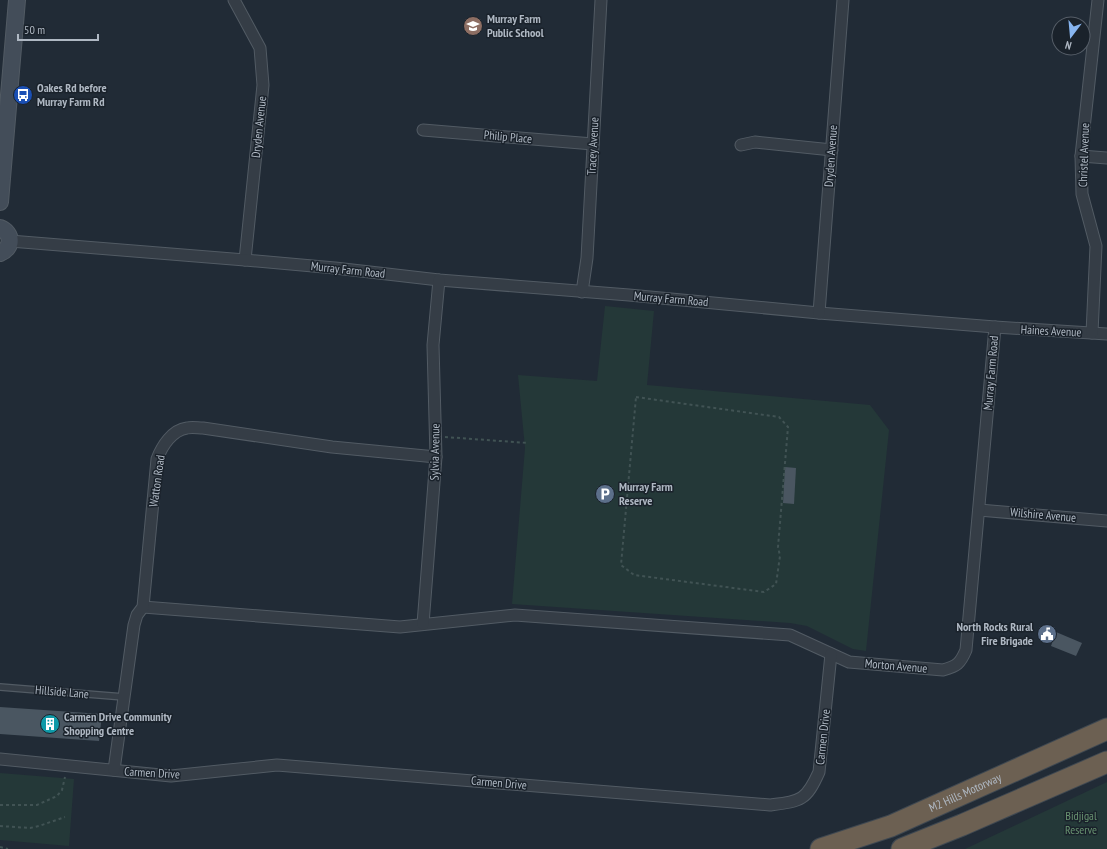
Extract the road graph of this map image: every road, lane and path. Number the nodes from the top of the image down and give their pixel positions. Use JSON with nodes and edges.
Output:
{"nodes":[{"id":1,"x":17,"y":0,"type":"edge"},
{"id":2,"x":234,"y":0,"type":"edge"},
{"id":3,"x":601,"y":0,"type":"edge"},
{"id":4,"x":843,"y":0,"type":"edge"},
{"id":5,"x":1098,"y":0,"type":"edge"},
{"id":6,"x":422,"y":130,"type":"dead end"},
{"id":7,"x":593,"y":144,"type":"junction"},
{"id":8,"x":741,"y":145,"type":"dead end"},
{"id":9,"x":832,"y":150,"type":"junction"},
{"id":10,"x":1081,"y":156,"type":"junction"},
{"id":11,"x":1107,"y":158,"type":"edge"},
{"id":12,"x":0,"y":202,"type":"edge"},
{"id":13,"x":0,"y":228,"type":"edge"},
{"id":14,"x":5,"y":247,"type":"edge"},
{"id":15,"x":245,"y":260,"type":"junction"},
{"id":16,"x":439,"y":280,"type":"junction"},
{"id":17,"x":582,"y":292,"type":"junction"},
{"id":18,"x":819,"y":313,"type":"junction"},
{"id":19,"x":995,"y":328,"type":"junction"},
{"id":20,"x":1092,"y":333,"type":"junction"},
{"id":21,"x":1107,"y":334,"type":"edge"},
{"id":22,"x":636,"y":398,"type":"joint"},
{"id":23,"x":436,"y":436,"type":"junction"},
{"id":24,"x":528,"y":443,"type":"dead end"},
{"id":25,"x":436,"y":458,"type":"junction"},
{"id":26,"x":979,"y":510,"type":"junction"},
{"id":27,"x":1107,"y":521,"type":"edge"},
{"id":28,"x":143,"y":607,"type":"junction"},
{"id":29,"x":423,"y":624,"type":"junction"},
{"id":30,"x":831,"y":654,"type":"junction"},
{"id":31,"x":960,"y":662,"type":"joint"},
{"id":32,"x":0,"y":687,"type":"edge"},
{"id":33,"x":124,"y":697,"type":"junction"},
{"id":34,"x":1106,"y":729,"type":"edge"},
{"id":35,"x":0,"y":759,"type":"edge"},
{"id":36,"x":1107,"y":762,"type":"edge"},
{"id":37,"x":114,"y":770,"type":"junction"},
{"id":38,"x":65,"y":777,"type":"dead end"},
{"id":39,"x":0,"y":805,"type":"edge"},
{"id":40,"x":65,"y":817,"type":"dead end"},
{"id":41,"x":0,"y":826,"type":"edge"},
{"id":42,"x":0,"y":847,"type":"edge"},
{"id":43,"x":8,"y":849,"type":"edge"},
{"id":44,"x":821,"y":849,"type":"edge"},
{"id":45,"x":902,"y":849,"type":"edge"}],
"edges":[{"from":1,"to":12,"type":"main road"},
{"from":2,"to":15,"type":"street","name":"Dryden Avenue"},
{"from":3,"to":7,"type":"street","name":"Tracey Avenue"},
{"from":4,"to":9,"type":"street","name":"Dryden Avenue"},
{"from":5,"to":10,"type":"street","name":"Christel Avenue"},
{"from":6,"to":7,"type":"street","name":"Philip Place"},
{"from":7,"to":17,"type":"street","name":"Tracey Avenue"},
{"from":8,"to":9,"type":"street"},
{"from":9,"to":18,"type":"street","name":"Dryden Avenue"},
{"from":10,"to":11,"type":"street"},
{"from":10,"to":20,"type":"street","name":"Christel Avenue"},
{"from":13,"to":14,"type":"main road"},
{"from":14,"to":15,"type":"street","name":"Murray Farm Road"},
{"from":15,"to":16,"type":"street","name":"Murray Farm Road"},
{"from":16,"to":17,"type":"street","name":"Murray Farm Road"},
{"from":16,"to":23,"type":"street","name":"Sylvia Avenue"},
{"from":17,"to":18,"type":"street","name":"Murray Farm Road"},
{"from":18,"to":19,"type":"street","name":"Murray Farm Road"},
{"from":19,"to":20,"type":"street","name":"Haines Avenue"},
{"from":19,"to":26,"type":"street","name":"Murray Farm Road"},
{"from":20,"to":21,"type":"street","name":"Haines Avenue"},
{"from":22,"to":22,"type":"path"},
{"from":23,"to":24,"type":"path"},
{"from":23,"to":25,"type":"street","name":"Sylvia Avenue"},
{"from":25,"to":28,"type":"street","name":"Watton Road"},
{"from":25,"to":29,"type":"street","name":"Sylvia Avenue"},
{"from":26,"to":27,"type":"street","name":"Wilshire Avenue"},
{"from":26,"to":31,"type":"street","name":"Murray Farm Road"},
{"from":28,"to":29,"type":"street"},
{"from":28,"to":33,"type":"street","name":"Watton Road"},
{"from":29,"to":30,"type":"street"},
{"from":30,"to":31,"type":"street","name":"Morton Avenue"},
{"from":30,"to":37,"type":"street","name":"Carmen Drive"},
{"from":32,"to":33,"type":"lane","name":"Hillside Lane"},
{"from":33,"to":37,"type":"street","name":"Watton Road"},
{"from":34,"to":44,"type":"highway","name":"M2 Hills Motorway"},
{"from":35,"to":37,"type":"street","name":"Carmen Drive"},
{"from":36,"to":45,"type":"highway"},
{"from":38,"to":39,"type":"path"},
{"from":40,"to":41,"type":"path"},
{"from":42,"to":43,"type":"path"}]}
